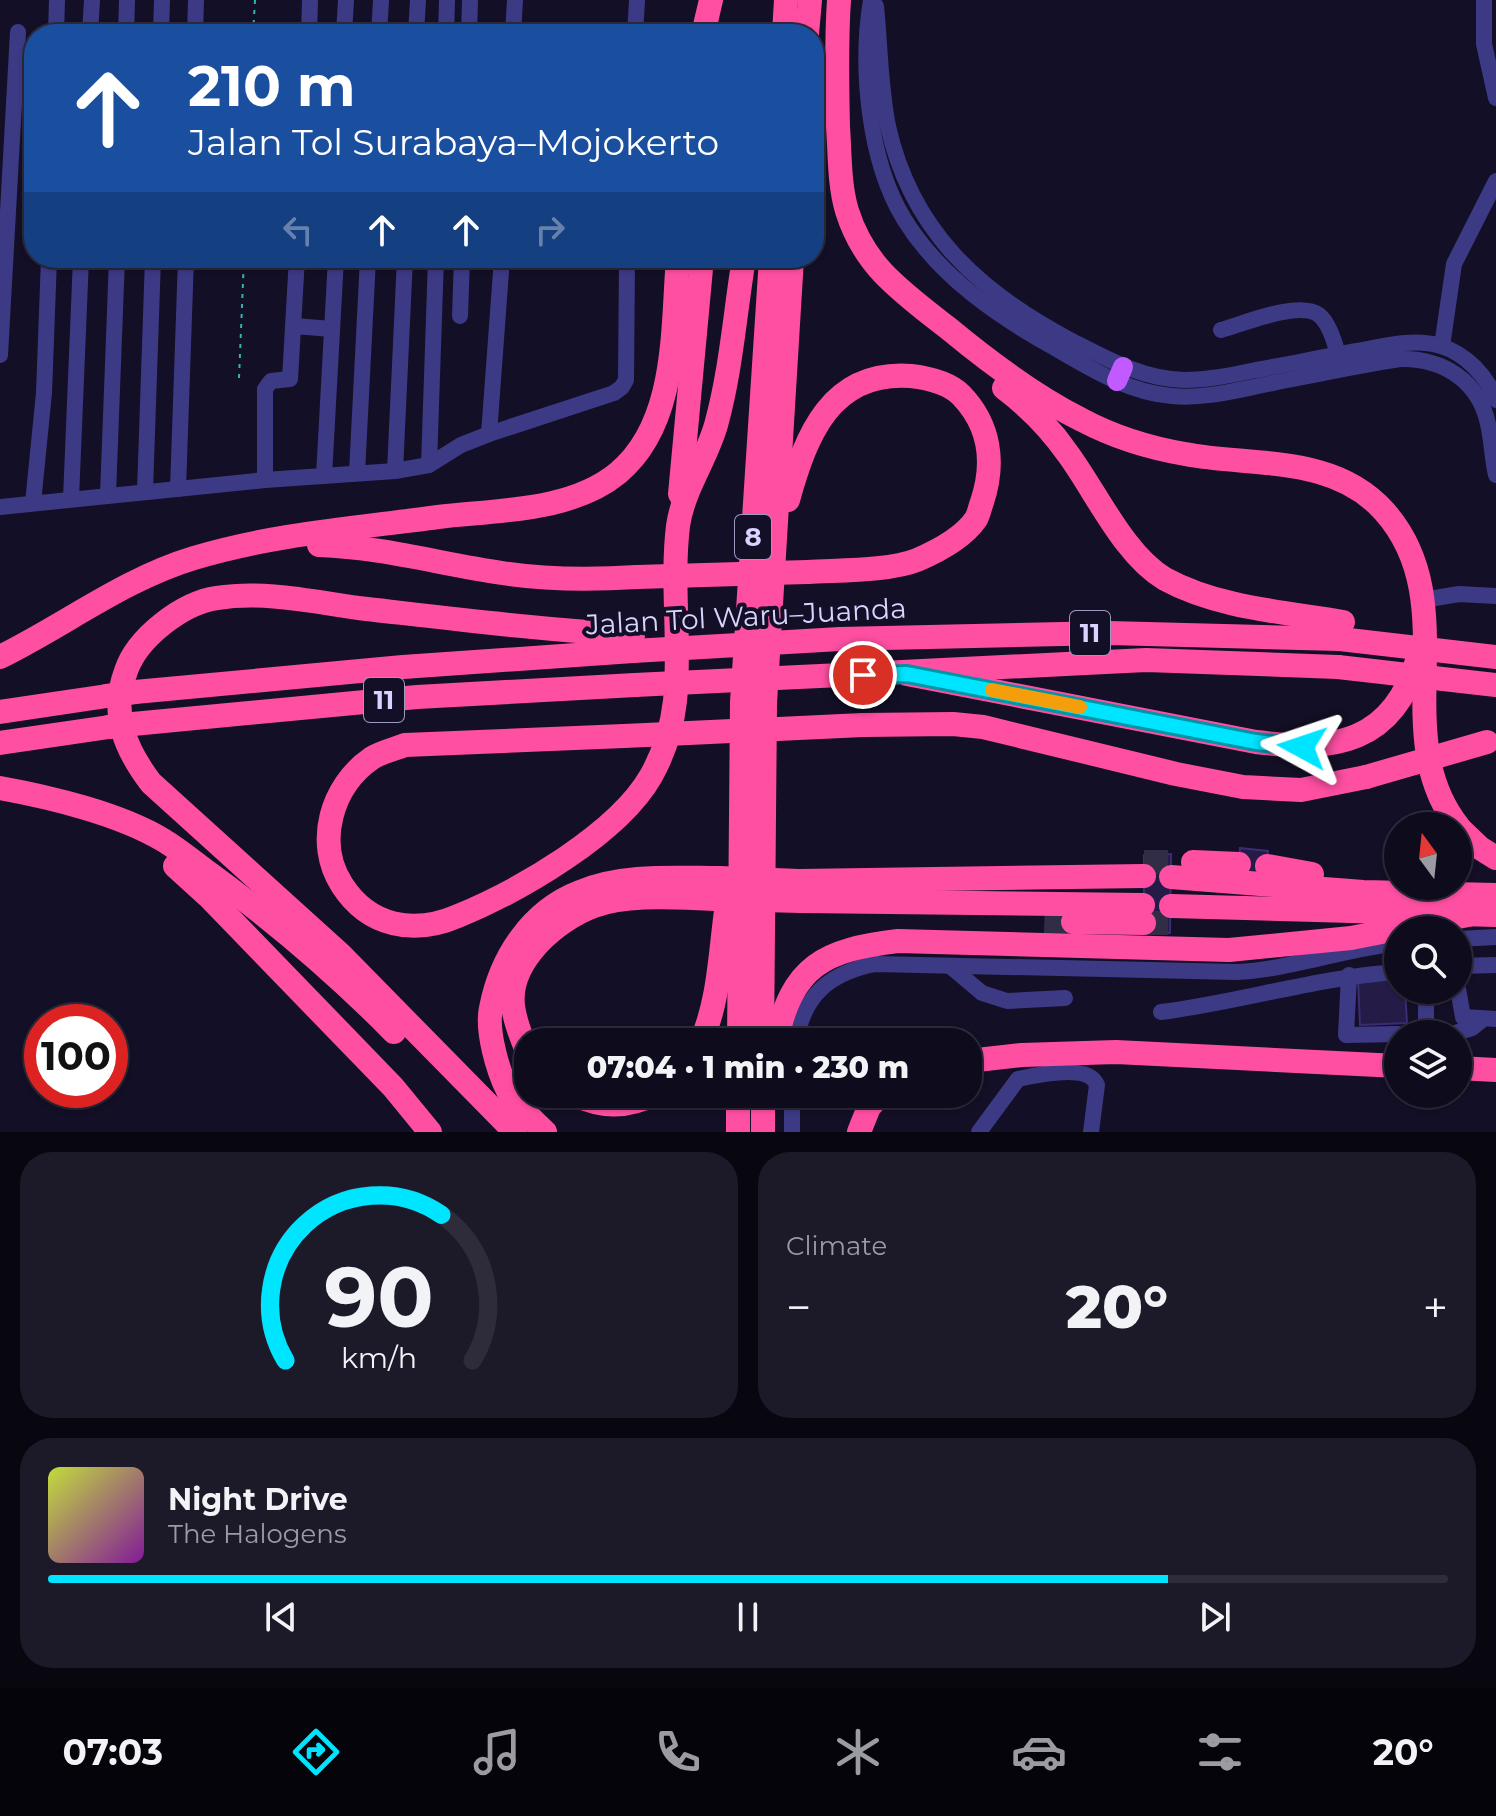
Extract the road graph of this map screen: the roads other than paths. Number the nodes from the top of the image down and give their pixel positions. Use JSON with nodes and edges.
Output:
{"nodes":[{"id":1,"x":57,"y":0,"type":"edge"},
{"id":2,"x":92,"y":0,"type":"edge"},
{"id":3,"x":127,"y":0,"type":"edge"},
{"id":4,"x":162,"y":0,"type":"edge"},
{"id":5,"x":196,"y":0,"type":"edge"},
{"id":6,"x":310,"y":0,"type":"edge"},
{"id":7,"x":346,"y":0,"type":"edge"},
{"id":8,"x":381,"y":0,"type":"edge"},
{"id":9,"x":418,"y":0,"type":"edge"},
{"id":10,"x":447,"y":0,"type":"edge"},
{"id":11,"x":470,"y":0,"type":"edge"},
{"id":12,"x":515,"y":0,"type":"edge"},
{"id":13,"x":637,"y":0,"type":"edge"},
{"id":14,"x":711,"y":0,"type":"edge"},
{"id":15,"x":786,"y":0,"type":"edge"},
{"id":16,"x":810,"y":0,"type":"edge"},
{"id":17,"x":830,"y":0,"type":"edge"},
{"id":18,"x":839,"y":0,"type":"edge"},
{"id":19,"x":874,"y":0,"type":"edge"},
{"id":20,"x":1484,"y":0,"type":"edge"},
{"id":21,"x":56,"y":24,"type":"edge"},
{"id":22,"x":91,"y":24,"type":"edge"},
{"id":23,"x":126,"y":24,"type":"edge"},
{"id":24,"x":161,"y":24,"type":"edge"},
{"id":25,"x":195,"y":24,"type":"edge"},
{"id":26,"x":309,"y":24,"type":"edge"},
{"id":27,"x":345,"y":24,"type":"edge"},
{"id":28,"x":380,"y":24,"type":"edge"},
{"id":29,"x":417,"y":24,"type":"edge"},
{"id":30,"x":446,"y":24,"type":"edge"},
{"id":31,"x":469,"y":24,"type":"edge"},
{"id":32,"x":514,"y":24,"type":"edge"},
{"id":33,"x":636,"y":24,"type":"edge"},
{"id":34,"x":705,"y":24,"type":"edge"},
{"id":35,"x":785,"y":24,"type":"edge"},
{"id":36,"x":808,"y":24,"type":"edge"},
{"id":37,"x":18,"y":32,"type":"dead end"},
{"id":38,"x":1490,"y":33,"type":"edge"},
{"id":39,"x":1496,"y":98,"type":"edge"},
{"id":40,"x":1494,"y":191,"type":"edge"},
{"id":41,"x":49,"y":268,"type":"edge"},
{"id":42,"x":81,"y":268,"type":"edge"},
{"id":43,"x":117,"y":268,"type":"edge"},
{"id":44,"x":153,"y":268,"type":"edge"},
{"id":45,"x":186,"y":268,"type":"edge"},
{"id":46,"x":297,"y":268,"type":"edge"},
{"id":47,"x":336,"y":268,"type":"edge"},
{"id":48,"x":367,"y":268,"type":"edge"},
{"id":49,"x":405,"y":268,"type":"edge"},
{"id":50,"x":436,"y":268,"type":"edge"},
{"id":51,"x":462,"y":268,"type":"edge"},
{"id":52,"x":501,"y":268,"type":"edge"},
{"id":53,"x":627,"y":268,"type":"edge"},
{"id":54,"x":677,"y":268,"type":"edge"},
{"id":55,"x":701,"y":268,"type":"edge"},
{"id":56,"x":742,"y":268,"type":"edge"},
{"id":57,"x":770,"y":268,"type":"edge"},
{"id":58,"x":791,"y":268,"type":"edge"},
{"id":59,"x":460,"y":316,"type":"dead end"},
{"id":60,"x":294,"y":326,"type":"junction"},
{"id":61,"x":332,"y":329,"type":"junction"},
{"id":62,"x":1221,"y":330,"type":"dead end"},
{"id":63,"x":1442,"y":346,"type":"junction"},
{"id":64,"x":0,"y":355,"type":"edge"},
{"id":65,"x":1338,"y":355,"type":"junction"},
{"id":66,"x":1120,"y":374,"type":"junction"},
{"id":67,"x":1496,"y":400,"type":"edge"},
{"id":68,"x":489,"y":434,"type":"junction"},
{"id":69,"x":429,"y":465,"type":"junction"},
{"id":70,"x":395,"y":471,"type":"junction"},
{"id":71,"x":357,"y":473,"type":"junction"},
{"id":72,"x":1496,"y":475,"type":"edge"},
{"id":73,"x":324,"y":476,"type":"junction"},
{"id":74,"x":265,"y":480,"type":"junction"},
{"id":75,"x":178,"y":489,"type":"junction"},
{"id":76,"x":145,"y":491,"type":"junction"},
{"id":77,"x":108,"y":495,"type":"junction"},
{"id":78,"x":71,"y":499,"type":"junction"},
{"id":79,"x":33,"y":503,"type":"junction"},
{"id":80,"x":0,"y":507,"type":"edge"},
{"id":81,"x":678,"y":528,"type":"junction"},
{"id":82,"x":236,"y":547,"type":"junction"},
{"id":83,"x":773,"y":596,"type":"junction"},
{"id":84,"x":1496,"y":596,"type":"edge"},
{"id":85,"x":1424,"y":610,"type":"junction"},
{"id":86,"x":1342,"y":631,"type":"junction"},
{"id":87,"x":633,"y":643,"type":"junction"},
{"id":88,"x":1489,"y":656,"type":"edge"},
{"id":89,"x":0,"y":657,"type":"edge"},
{"id":90,"x":907,"y":674,"type":"junction"},
{"id":91,"x":1496,"y":685,"type":"edge"},
{"id":92,"x":0,"y":712,"type":"edge"},
{"id":93,"x":1492,"y":741,"type":"edge"},
{"id":94,"x":0,"y":743,"type":"edge"},
{"id":95,"x":0,"y":788,"type":"edge"},
{"id":96,"x":1448,"y":812,"type":"edge"},
{"id":97,"x":106,"y":816,"type":"junction"},
{"id":98,"x":740,"y":817,"type":"junction"},
{"id":99,"x":1472,"y":840,"type":"edge"},
{"id":100,"x":1496,"y":858,"type":"edge"},
{"id":101,"x":1239,"y":864,"type":"dead end"},
{"id":102,"x":1267,"y":866,"type":"dead end"},
{"id":103,"x":1144,"y":869,"type":"tunnel mouth"},
{"id":104,"x":718,"y":888,"type":"junction"},
{"id":105,"x":1384,"y":888,"type":"edge"},
{"id":106,"x":1384,"y":890,"type":"edge"},
{"id":107,"x":800,"y":891,"type":"junction"},
{"id":108,"x":1472,"y":894,"type":"edge"},
{"id":109,"x":1496,"y":895,"type":"edge"},
{"id":110,"x":925,"y":903,"type":"junction"},
{"id":111,"x":1170,"y":914,"type":"tunnel mouth"},
{"id":112,"x":1468,"y":915,"type":"junction"},
{"id":113,"x":1496,"y":915,"type":"edge"},
{"id":114,"x":1045,"y":921,"type":"tunnel mouth"},
{"id":115,"x":1073,"y":922,"type":"tunnel mouth"},
{"id":116,"x":1496,"y":937,"type":"edge"},
{"id":117,"x":1472,"y":938,"type":"edge"},
{"id":118,"x":1384,"y":945,"type":"edge"},
{"id":119,"x":1496,"y":965,"type":"edge"},
{"id":120,"x":950,"y":966,"type":"junction"},
{"id":121,"x":1472,"y":966,"type":"edge"},
{"id":122,"x":1269,"y":969,"type":"junction"},
{"id":123,"x":1384,"y":973,"type":"edge"},
{"id":124,"x":1349,"y":975,"type":"junction"},
{"id":125,"x":1274,"y":991,"type":"junction"},
{"id":126,"x":1065,"y":998,"type":"dead end"},
{"id":127,"x":1461,"y":1004,"type":"edge"},
{"id":128,"x":1161,"y":1012,"type":"dead end"},
{"id":129,"x":1490,"y":1019,"type":"edge"},
{"id":130,"x":518,"y":1028,"type":"edge"},
{"id":131,"x":707,"y":1028,"type":"edge"},
{"id":132,"x":739,"y":1028,"type":"edge"},
{"id":133,"x":762,"y":1028,"type":"edge"},
{"id":134,"x":780,"y":1028,"type":"edge"},
{"id":135,"x":799,"y":1028,"type":"edge"},
{"id":136,"x":1472,"y":1028,"type":"edge"},
{"id":137,"x":1384,"y":1034,"type":"edge"},
{"id":138,"x":982,"y":1059,"type":"edge"},
{"id":139,"x":1384,"y":1065,"type":"edge"},
{"id":140,"x":1472,"y":1069,"type":"edge"},
{"id":141,"x":1496,"y":1070,"type":"edge"},
{"id":142,"x":738,"y":1108,"type":"edge"},
{"id":143,"x":791,"y":1108,"type":"edge"},
{"id":144,"x":869,"y":1108,"type":"edge"},
{"id":145,"x":430,"y":1132,"type":"edge"},
{"id":146,"x":504,"y":1132,"type":"edge"},
{"id":147,"x":515,"y":1132,"type":"edge"},
{"id":148,"x":545,"y":1132,"type":"edge"},
{"id":149,"x":738,"y":1132,"type":"edge"},
{"id":150,"x":792,"y":1132,"type":"edge"},
{"id":151,"x":859,"y":1132,"type":"edge"},
{"id":152,"x":979,"y":1132,"type":"edge"},
{"id":153,"x":1091,"y":1132,"type":"edge"}],
"edges":[{"from":1,"to":21,"type":"street"},
{"from":2,"to":22,"type":"street"},
{"from":3,"to":23,"type":"street"},
{"from":4,"to":24,"type":"street"},
{"from":5,"to":25,"type":"street"},
{"from":6,"to":26,"type":"street"},
{"from":7,"to":27,"type":"street"},
{"from":8,"to":28,"type":"street"},
{"from":9,"to":29,"type":"street"},
{"from":10,"to":30,"type":"street"},
{"from":11,"to":31,"type":"street"},
{"from":12,"to":32,"type":"street"},
{"from":13,"to":33,"type":"street"},
{"from":14,"to":34,"type":"highway"},
{"from":15,"to":35,"type":"highway"},
{"from":16,"to":36,"type":"highway"},
{"from":17,"to":86,"type":"highway"},
{"from":18,"to":85,"type":"highway"},
{"from":19,"to":66,"type":"street"},
{"from":20,"to":38,"type":"street"},
{"from":37,"to":64,"type":"street"},
{"from":38,"to":39,"type":"street"},
{"from":40,"to":63,"type":"street"},
{"from":41,"to":79,"type":"street"},
{"from":42,"to":78,"type":"street"},
{"from":43,"to":77,"type":"street"},
{"from":44,"to":76,"type":"street"},
{"from":45,"to":75,"type":"street"},
{"from":46,"to":60,"type":"street"},
{"from":47,"to":61,"type":"street"},
{"from":48,"to":71,"type":"street"},
{"from":49,"to":70,"type":"street"},
{"from":50,"to":69,"type":"street"},
{"from":51,"to":59,"type":"street"},
{"from":52,"to":68,"type":"street"},
{"from":53,"to":68,"type":"street"},
{"from":54,"to":82,"type":"highway"},
{"from":55,"to":81,"type":"highway"},
{"from":56,"to":81,"type":"highway"},
{"from":57,"to":98,"type":"highway","number":"8"},
{"from":58,"to":83,"type":"highway","number":"8"},
{"from":60,"to":61,"type":"street"},
{"from":60,"to":74,"type":"street"},
{"from":61,"to":73,"type":"street"},
{"from":62,"to":65,"type":"street"},
{"from":63,"to":65,"type":"street"},
{"from":63,"to":67,"type":"street"},
{"from":65,"to":66,"type":"street"},
{"from":66,"to":72,"type":"street"},
{"from":68,"to":69,"type":"street"},
{"from":69,"to":70,"type":"street"},
{"from":70,"to":71,"type":"street"},
{"from":71,"to":73,"type":"street"},
{"from":73,"to":74,"type":"street"},
{"from":74,"to":75,"type":"street"},
{"from":75,"to":76,"type":"street"},
{"from":76,"to":77,"type":"street"},
{"from":77,"to":78,"type":"street"},
{"from":78,"to":79,"type":"street"},
{"from":79,"to":80,"type":"street"},
{"from":81,"to":93,"type":"highway","bridge":true},
{"from":82,"to":83,"type":"highway","bridge":true},
{"from":82,"to":89,"type":"highway"},
{"from":83,"to":133,"type":"highway","number":"8"},
{"from":84,"to":85,"type":"street"},
{"from":85,"to":90,"type":"highway"},
{"from":85,"to":96,"type":"highway"},
{"from":86,"to":87,"type":"highway","name":"Jalan Tol Waru–Juanda","number":"11","bridge":true},
{"from":86,"to":88,"type":"highway","name":"Jalan Tol Waru–Juanda","number":"11","bridge":true},
{"from":87,"to":92,"type":"highway","name":"Jalan Tol Waru–Juanda","number":"11","bridge":true},
{"from":87,"to":147,"type":"highway"},
{"from":90,"to":91,"type":"highway","number":"11","bridge":true},
{"from":90,"to":94,"type":"highway","number":"11","bridge":true},
{"from":95,"to":97,"type":"highway"},
{"from":97,"to":145,"type":"highway"},
{"from":97,"to":146,"type":"highway"},
{"from":98,"to":131,"type":"highway"},
{"from":98,"to":132,"type":"highway","number":"8"},
{"from":99,"to":100,"type":"highway"},
{"from":101,"to":106,"type":"highway"},
{"from":102,"to":105,"type":"highway"},
{"from":103,"to":107,"type":"highway"},
{"from":104,"to":107,"type":"highway","bridge":true},
{"from":104,"to":130,"type":"highway"},
{"from":104,"to":148,"type":"highway"},
{"from":107,"to":110,"type":"highway"},
{"from":108,"to":109,"type":"highway"},
{"from":110,"to":114,"type":"highway"},
{"from":110,"to":115,"type":"highway"},
{"from":111,"to":112,"type":"highway"},
{"from":112,"to":113,"type":"highway"},
{"from":112,"to":134,"type":"highway"},
{"from":116,"to":117,"type":"street"},
{"from":118,"to":122,"type":"street"},
{"from":119,"to":121,"type":"street"},
{"from":120,"to":122,"type":"street"},
{"from":120,"to":126,"type":"street"},
{"from":120,"to":135,"type":"street"},
{"from":122,"to":125,"type":"street"},
{"from":123,"to":124,"type":"street"},
{"from":124,"to":125,"type":"street"},
{"from":124,"to":137,"type":"street"},
{"from":125,"to":128,"type":"street"},
{"from":127,"to":129,"type":"street"},
{"from":129,"to":136,"type":"street"},
{"from":138,"to":139,"type":"highway"},
{"from":140,"to":141,"type":"highway"},
{"from":142,"to":149,"type":"highway"},
{"from":143,"to":150,"type":"street"},
{"from":144,"to":151,"type":"highway"},
{"from":152,"to":153,"type":"street"}]}
